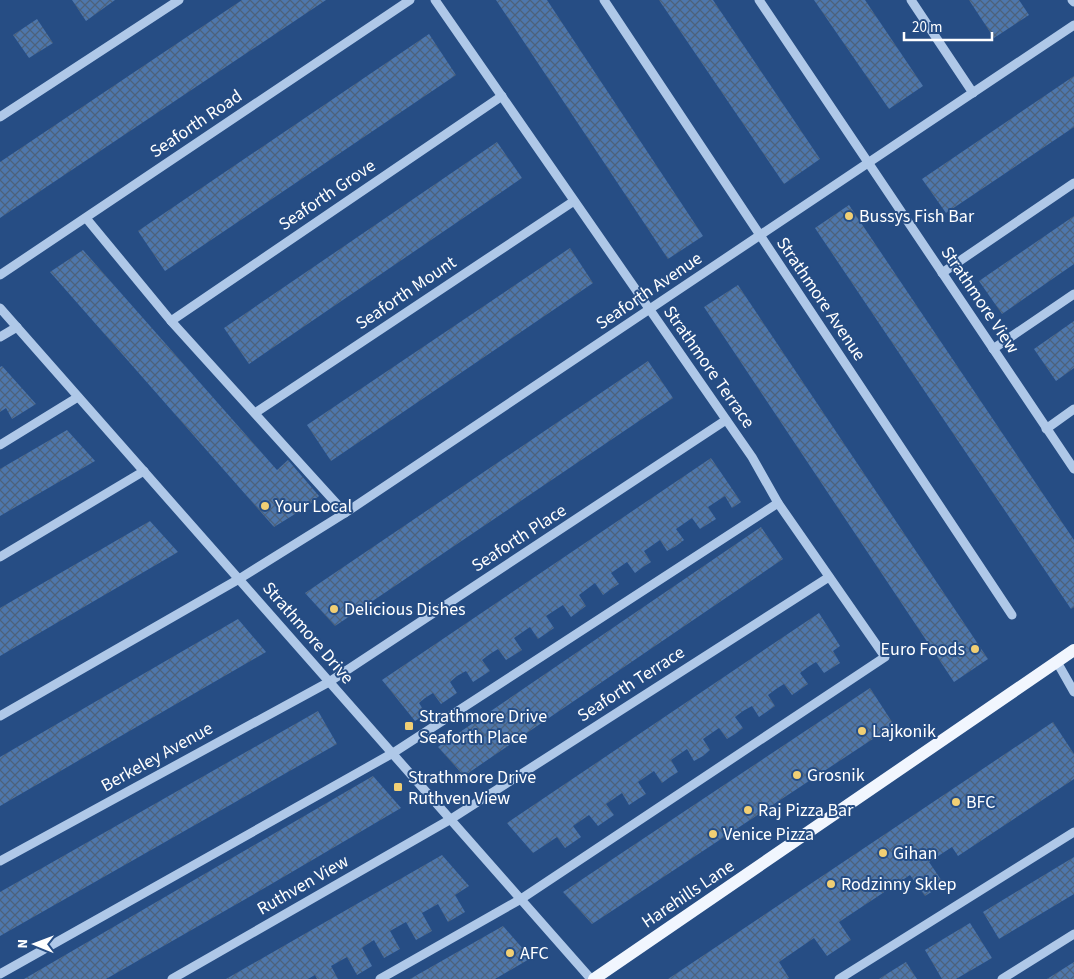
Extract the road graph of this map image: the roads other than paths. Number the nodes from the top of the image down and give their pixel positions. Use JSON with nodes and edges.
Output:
{"nodes":[{"id":1,"x":179,"y":0,"type":"edge"},
{"id":2,"x":410,"y":0,"type":"edge"},
{"id":3,"x":435,"y":0,"type":"edge"},
{"id":4,"x":604,"y":0,"type":"edge"},
{"id":5,"x":759,"y":0,"type":"edge"},
{"id":6,"x":910,"y":0,"type":"edge"},
{"id":7,"x":1074,"y":25,"type":"edge"},
{"id":8,"x":973,"y":93,"type":"junction"},
{"id":9,"x":502,"y":96,"type":"junction"},
{"id":10,"x":0,"y":117,"type":"edge"},
{"id":11,"x":868,"y":163,"type":"junction"},
{"id":12,"x":1074,"y":183,"type":"edge"},
{"id":13,"x":574,"y":201,"type":"junction"},
{"id":14,"x":86,"y":218,"type":"junction"},
{"id":15,"x":760,"y":236,"type":"junction"},
{"id":16,"x":942,"y":273,"type":"junction"},
{"id":17,"x":0,"y":275,"type":"edge"},
{"id":18,"x":1074,"y":294,"type":"edge"},
{"id":19,"x":0,"y":308,"type":"edge"},
{"id":20,"x":650,"y":310,"type":"junction"},
{"id":21,"x":171,"y":321,"type":"junction"},
{"id":22,"x":17,"y":327,"type":"junction"},
{"id":23,"x":0,"y":337,"type":"edge"},
{"id":24,"x":993,"y":349,"type":"junction"},
{"id":25,"x":78,"y":397,"type":"junction"},
{"id":26,"x":1074,"y":409,"type":"edge"},
{"id":27,"x":255,"y":413,"type":"junction"},
{"id":28,"x":726,"y":420,"type":"junction"},
{"id":29,"x":1046,"y":429,"type":"junction"},
{"id":30,"x":0,"y":444,"type":"edge"},
{"id":31,"x":1074,"y":469,"type":"edge"},
{"id":32,"x":144,"y":471,"type":"junction"},
{"id":33,"x":778,"y":503,"type":"junction"},
{"id":34,"x":345,"y":514,"type":"junction"},
{"id":35,"x":0,"y":558,"type":"edge"},
{"id":36,"x":830,"y":577,"type":"junction"},
{"id":37,"x":239,"y":579,"type":"junction"},
{"id":38,"x":1012,"y":615,"type":"dead end"},
{"id":39,"x":1074,"y":650,"type":"edge"},
{"id":40,"x":1057,"y":662,"type":"junction"},
{"id":41,"x":329,"y":682,"type":"junction"},
{"id":42,"x":1074,"y":692,"type":"edge"},
{"id":43,"x":0,"y":716,"type":"edge"},
{"id":44,"x":392,"y":753,"type":"junction"},
{"id":45,"x":451,"y":820,"type":"junction"},
{"id":46,"x":1074,"y":832,"type":"edge"},
{"id":47,"x":0,"y":861,"type":"edge"},
{"id":48,"x":521,"y":899,"type":"junction"},
{"id":49,"x":1074,"y":934,"type":"edge"},
{"id":50,"x":0,"y":974,"type":"edge"},
{"id":51,"x":172,"y":979,"type":"edge"},
{"id":52,"x":380,"y":979,"type":"edge"},
{"id":53,"x":593,"y":979,"type":"edge"},
{"id":54,"x":839,"y":979,"type":"edge"},
{"id":55,"x":1002,"y":979,"type":"edge"}],
"edges":[{"from":1,"to":10,"type":"street"},
{"from":2,"to":14,"type":"street","name":"Seaforth Road"},
{"from":3,"to":9,"type":"street","name":"Strathmore Terrace"},
{"from":4,"to":15,"type":"street","name":"Strathmore Avenue"},
{"from":5,"to":11,"type":"street","name":"Strathmore View"},
{"from":6,"to":8,"type":"street"},
{"from":7,"to":8,"type":"street","name":"Seaforth Avenue"},
{"from":8,"to":11,"type":"street","name":"Seaforth Avenue"},
{"from":9,"to":13,"type":"street","name":"Strathmore Terrace"},
{"from":9,"to":21,"type":"street","name":"Seaforth Grove"},
{"from":11,"to":15,"type":"street","name":"Seaforth Avenue"},
{"from":11,"to":16,"type":"street","name":"Strathmore View"},
{"from":12,"to":16,"type":"street"},
{"from":13,"to":20,"type":"street","name":"Strathmore Terrace"},
{"from":13,"to":27,"type":"street","name":"Seaforth Mount"},
{"from":14,"to":17,"type":"street","name":"Seaforth Road"},
{"from":14,"to":21,"type":"street"},
{"from":15,"to":20,"type":"street","name":"Seaforth Avenue"},
{"from":15,"to":38,"type":"street","name":"Strathmore Avenue"},
{"from":16,"to":24,"type":"street","name":"Strathmore View"},
{"from":18,"to":24,"type":"street"},
{"from":19,"to":22,"type":"street","name":"Strathmore Drive"},
{"from":20,"to":28,"type":"street","name":"Strathmore Terrace"},
{"from":20,"to":34,"type":"street","name":"Seaforth Avenue"},
{"from":21,"to":27,"type":"street"},
{"from":22,"to":23,"type":"street"},
{"from":22,"to":25,"type":"street","name":"Strathmore Drive"},
{"from":24,"to":29,"type":"street","name":"Strathmore View"},
{"from":25,"to":30,"type":"street"},
{"from":25,"to":32,"type":"street","name":"Strathmore Drive"},
{"from":26,"to":29,"type":"street"},
{"from":27,"to":34,"type":"street"},
{"from":28,"to":33,"type":"street","name":"Strathmore Terrace"},
{"from":28,"to":41,"type":"street","name":"Seaforth Place"},
{"from":29,"to":31,"type":"street","name":"Strathmore View"},
{"from":32,"to":35,"type":"street"},
{"from":32,"to":37,"type":"street","name":"Strathmore Drive"},
{"from":33,"to":36,"type":"street","name":"Strathmore Terrace"},
{"from":33,"to":44,"type":"street"},
{"from":34,"to":37,"type":"street","name":"Seaforth Avenue"},
{"from":36,"to":45,"type":"street","name":"Seaforth Terrace"},
{"from":36,"to":48,"type":"street","name":"Strathmore Terrace"},
{"from":37,"to":41,"type":"street","name":"Strathmore Drive"},
{"from":37,"to":43,"type":"street","name":"Seaforth Avenue"},
{"from":39,"to":40,"type":"main road","name":"Harehills Lane"},
{"from":40,"to":42,"type":"street"},
{"from":40,"to":53,"type":"main road","name":"Harehills Lane"},
{"from":41,"to":44,"type":"street","name":"Strathmore Drive"},
{"from":41,"to":47,"type":"street","name":"Berkeley Avenue"},
{"from":44,"to":45,"type":"street","name":"Strathmore Drive"},
{"from":44,"to":50,"type":"street"},
{"from":45,"to":48,"type":"street","name":"Strathmore Drive"},
{"from":45,"to":51,"type":"street","name":"Ruthven View"},
{"from":46,"to":54,"type":"street"},
{"from":48,"to":52,"type":"street"},
{"from":48,"to":53,"type":"street","name":"Strathmore Drive"},
{"from":49,"to":55,"type":"street"}]}
